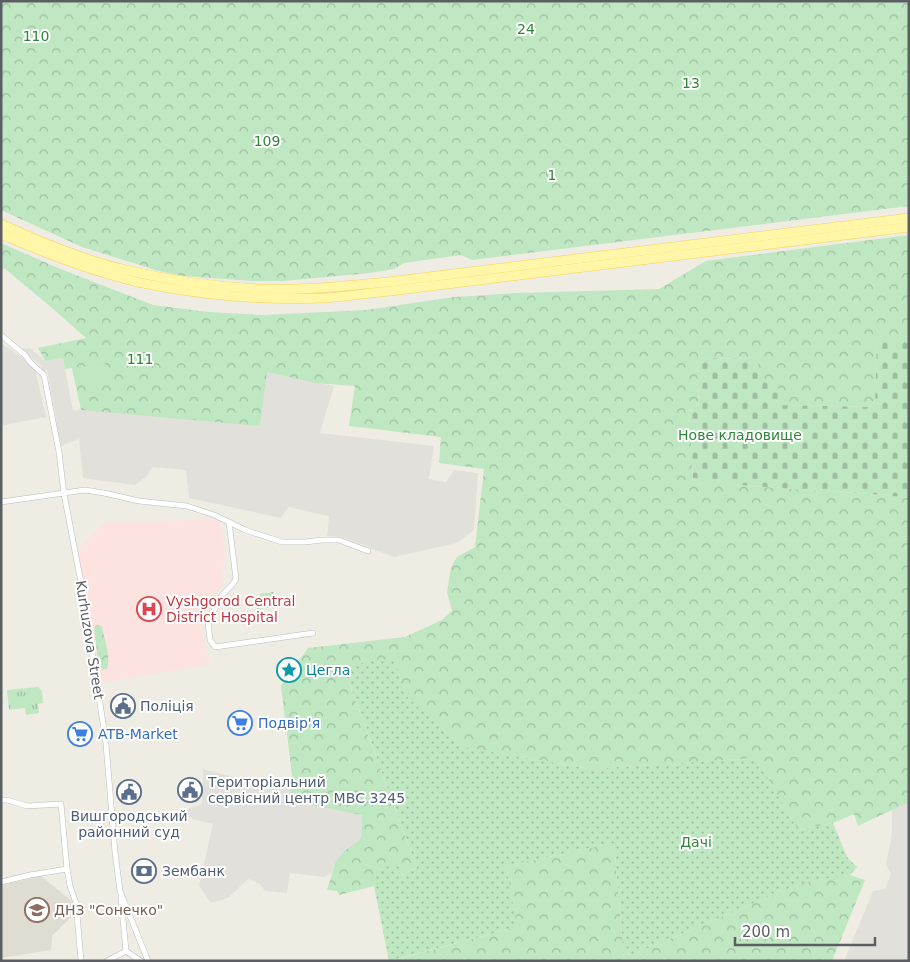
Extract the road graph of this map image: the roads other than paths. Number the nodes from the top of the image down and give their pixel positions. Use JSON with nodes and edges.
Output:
{"nodes":[{"id":1,"x":909,"y":218,"type":"edge"},
{"id":2,"x":1,"y":224,"type":"edge"},
{"id":3,"x":909,"y":227,"type":"edge"},
{"id":4,"x":1,"y":234,"type":"edge"},
{"id":5,"x":1,"y":335,"type":"edge"},
{"id":6,"x":64,"y":494,"type":"junction"},
{"id":7,"x":1,"y":502,"type":"edge"},
{"id":8,"x":229,"y":522,"type":"junction"},
{"id":9,"x":368,"y":551,"type":"dead end"},
{"id":10,"x":313,"y":633,"type":"dead end"},
{"id":11,"x":1,"y":800,"type":"edge"},
{"id":12,"x":67,"y":869,"type":"junction"},
{"id":13,"x":1,"y":882,"type":"edge"},
{"id":14,"x":120,"y":890,"type":"junction"},
{"id":15,"x":126,"y":951,"type":"junction"},
{"id":16,"x":81,"y":961,"type":"edge"},
{"id":17,"x":107,"y":961,"type":"edge"},
{"id":18,"x":141,"y":961,"type":"edge"},
{"id":19,"x":148,"y":961,"type":"edge"}],
"edges":[{"from":1,"to":2,"type":"main road"},
{"from":3,"to":4,"type":"main road"},
{"from":5,"to":6,"type":"street","name":"Kurhuzova Street"},
{"from":6,"to":7,"type":"street"},
{"from":6,"to":8,"type":"street"},
{"from":6,"to":14,"type":"street","name":"Kurhuzova Street"},
{"from":8,"to":9,"type":"street"},
{"from":8,"to":10,"type":"street"},
{"from":11,"to":12,"type":"street"},
{"from":12,"to":13,"type":"street"},
{"from":12,"to":16,"type":"street"},
{"from":14,"to":15,"type":"street"},
{"from":14,"to":19,"type":"street","name":"Kurhuzova Street"},
{"from":15,"to":17,"type":"street"},
{"from":15,"to":18,"type":"street"}]}
